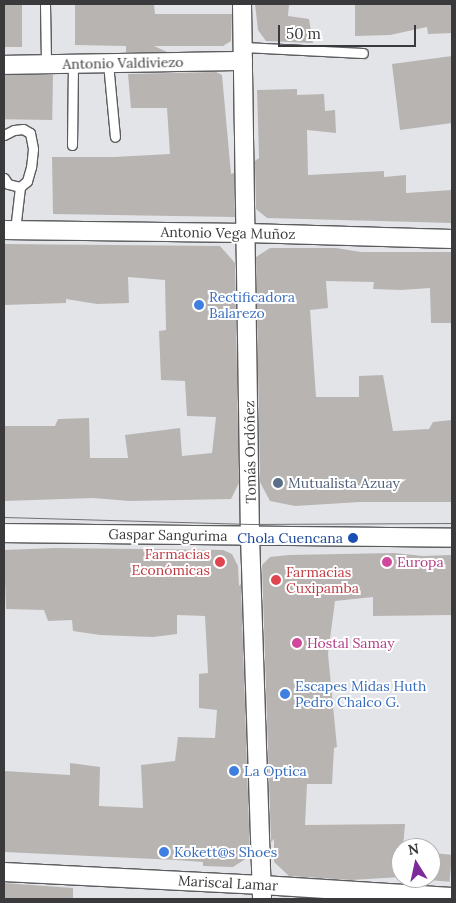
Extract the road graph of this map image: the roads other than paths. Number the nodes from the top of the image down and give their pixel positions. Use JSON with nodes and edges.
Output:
{"nodes":[{"id":1,"x":45,"y":4,"type":"edge"},
{"id":2,"x":242,"y":4,"type":"edge"},
{"id":3,"x":363,"y":53,"type":"dead end"},
{"id":4,"x":243,"y":54,"type":"junction"},
{"id":5,"x":108,"y":63,"type":"junction"},
{"id":6,"x":46,"y":64,"type":"junction"},
{"id":7,"x":73,"y":64,"type":"junction"},
{"id":8,"x":4,"y":65,"type":"edge"},
{"id":9,"x":4,"y":135,"type":"edge"},
{"id":10,"x":115,"y":137,"type":"dead end"},
{"id":11,"x":72,"y":145,"type":"dead end"},
{"id":12,"x":4,"y":178,"type":"edge"},
{"id":13,"x":20,"y":187,"type":"junction"},
{"id":14,"x":10,"y":230,"type":"edge"},
{"id":15,"x":247,"y":233,"type":"junction"},
{"id":16,"x":452,"y":239,"type":"edge"},
{"id":17,"x":4,"y":533,"type":"edge"},
{"id":18,"x":250,"y":536,"type":"junction"},
{"id":19,"x":452,"y":538,"type":"edge"},
{"id":20,"x":4,"y":872,"type":"edge"},
{"id":21,"x":262,"y":892,"type":"edge"},
{"id":22,"x":452,"y":897,"type":"edge"}],
"edges":[{"from":1,"to":6,"type":"lane"},
{"from":2,"to":4,"type":"street","name":"Tomás Ordóñez"},
{"from":3,"to":4,"type":"lane"},
{"from":4,"to":5,"type":"street","name":"Antonio Valdiviezo"},
{"from":4,"to":15,"type":"street","name":"Tomás Ordóñez"},
{"from":5,"to":7,"type":"street","name":"Antonio Valdiviezo"},
{"from":5,"to":10,"type":"lane"},
{"from":6,"to":7,"type":"street","name":"Antonio Valdiviezo"},
{"from":6,"to":8,"type":"street","name":"Antonio Valdiviezo"},
{"from":7,"to":11,"type":"lane"},
{"from":9,"to":13,"type":"lane"},
{"from":12,"to":13,"type":"lane"},
{"from":13,"to":14,"type":"lane"},
{"from":14,"to":15,"type":"street","name":"Antonio Vega Muñoz"},
{"from":15,"to":16,"type":"street","name":"Antonio Vega Muñoz"},
{"from":15,"to":18,"type":"street","name":"Tomás Ordóñez"},
{"from":17,"to":18,"type":"street","name":"Gaspar Sangurima"},
{"from":18,"to":19,"type":"street","name":"Gaspar Sangurima"},
{"from":18,"to":21,"type":"street","name":"Tomás Ordóñez"},
{"from":20,"to":21,"type":"street","name":"Mariscal Lamar"},
{"from":21,"to":22,"type":"street","name":"Mariscal Lamar"}]}
